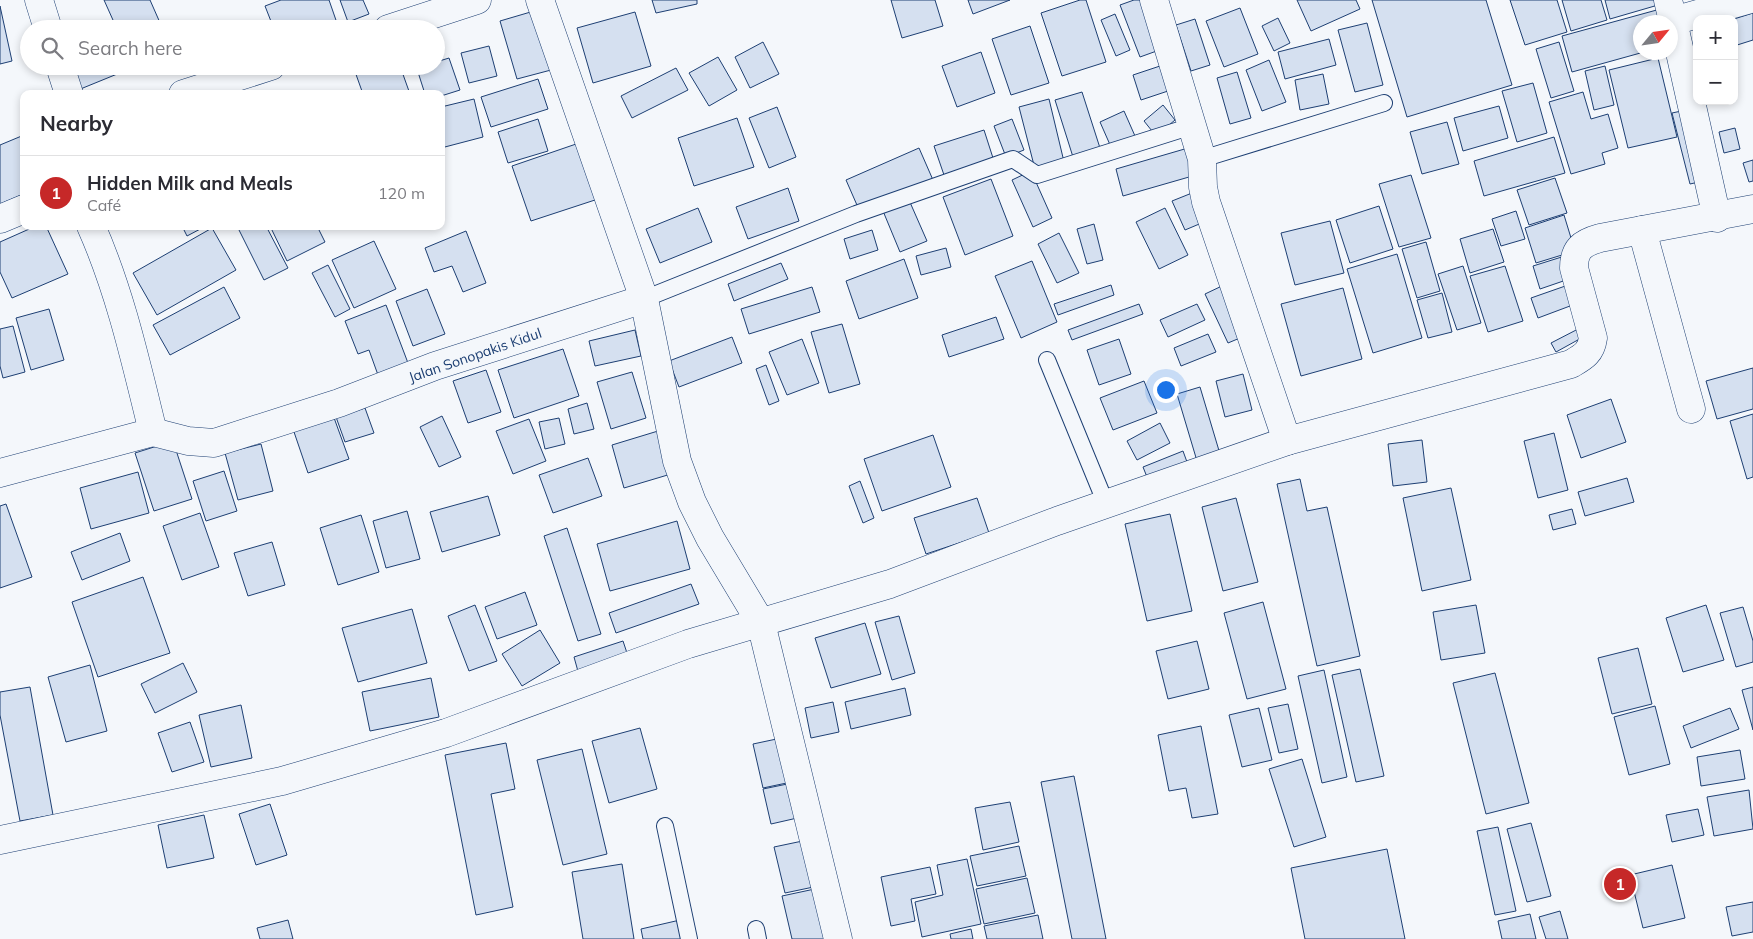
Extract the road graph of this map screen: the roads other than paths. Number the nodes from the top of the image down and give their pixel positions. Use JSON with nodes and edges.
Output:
{"nodes":[{"id":1,"x":39,"y":0,"type":"edge"},
{"id":2,"x":477,"y":0,"type":"edge"},
{"id":3,"x":540,"y":0,"type":"edge"},
{"id":4,"x":1154,"y":0,"type":"edge"},
{"id":5,"x":1747,"y":0,"type":"edge"},
{"id":6,"x":1670,"y":10,"type":"edge"},
{"id":7,"x":45,"y":20,"type":"edge"},
{"id":8,"x":416,"y":20,"type":"edge"},
{"id":9,"x":63,"y":75,"type":"edge"},
{"id":10,"x":243,"y":75,"type":"edge"},
{"id":11,"x":68,"y":90,"type":"edge"},
{"id":12,"x":196,"y":90,"type":"edge"},
{"id":13,"x":1384,"y":103,"type":"dead end"},
{"id":14,"x":1192,"y":126,"type":"junction"},
{"id":15,"x":1202,"y":159,"type":"junction"},
{"id":16,"x":1753,"y":209,"type":"edge"},
{"id":17,"x":20,"y":211,"type":"edge"},
{"id":18,"x":1717,"y":218,"type":"junction"},
{"id":19,"x":0,"y":219,"type":"edge"},
{"id":20,"x":93,"y":230,"type":"edge"},
{"id":21,"x":1642,"y":230,"type":"junction"},
{"id":22,"x":644,"y":299,"type":"junction"},
{"id":23,"x":1047,"y":360,"type":"dead end"},
{"id":24,"x":1691,"y":409,"type":"dead end"},
{"id":25,"x":153,"y":432,"type":"junction"},
{"id":26,"x":1287,"y":441,"type":"junction"},
{"id":27,"x":0,"y":473,"type":"edge"},
{"id":28,"x":1106,"y":504,"type":"junction"},
{"id":29,"x":761,"y":623,"type":"junction"},
{"id":30,"x":665,"y":826,"type":"dead end"},
{"id":31,"x":0,"y":840,"type":"edge"},
{"id":32,"x":690,"y":939,"type":"edge"},
{"id":33,"x":838,"y":939,"type":"edge"}],
"edges":[{"from":1,"to":7,"type":"street"},
{"from":2,"to":8,"type":"street"},
{"from":3,"to":22,"type":"street"},
{"from":4,"to":14,"type":"street"},
{"from":5,"to":6,"type":"street"},
{"from":6,"to":18,"type":"street"},
{"from":9,"to":11,"type":"street"},
{"from":10,"to":12,"type":"street"},
{"from":13,"to":15,"type":"lane"},
{"from":14,"to":15,"type":"street"},
{"from":14,"to":22,"type":"lane"},
{"from":15,"to":26,"type":"street"},
{"from":16,"to":18,"type":"street"},
{"from":17,"to":19,"type":"street"},
{"from":18,"to":21,"type":"street"},
{"from":20,"to":25,"type":"street"},
{"from":21,"to":24,"type":"street"},
{"from":21,"to":26,"type":"street"},
{"from":22,"to":25,"type":"street","name":"Jalan Sonopakis Kidul"},
{"from":22,"to":29,"type":"street"},
{"from":23,"to":28,"type":"lane"},
{"from":25,"to":27,"type":"street","name":"Jalan Sonopakis Kidul"},
{"from":26,"to":28,"type":"street"},
{"from":28,"to":29,"type":"street"},
{"from":29,"to":31,"type":"street"},
{"from":29,"to":33,"type":"street"},
{"from":30,"to":32,"type":"lane"}]}
